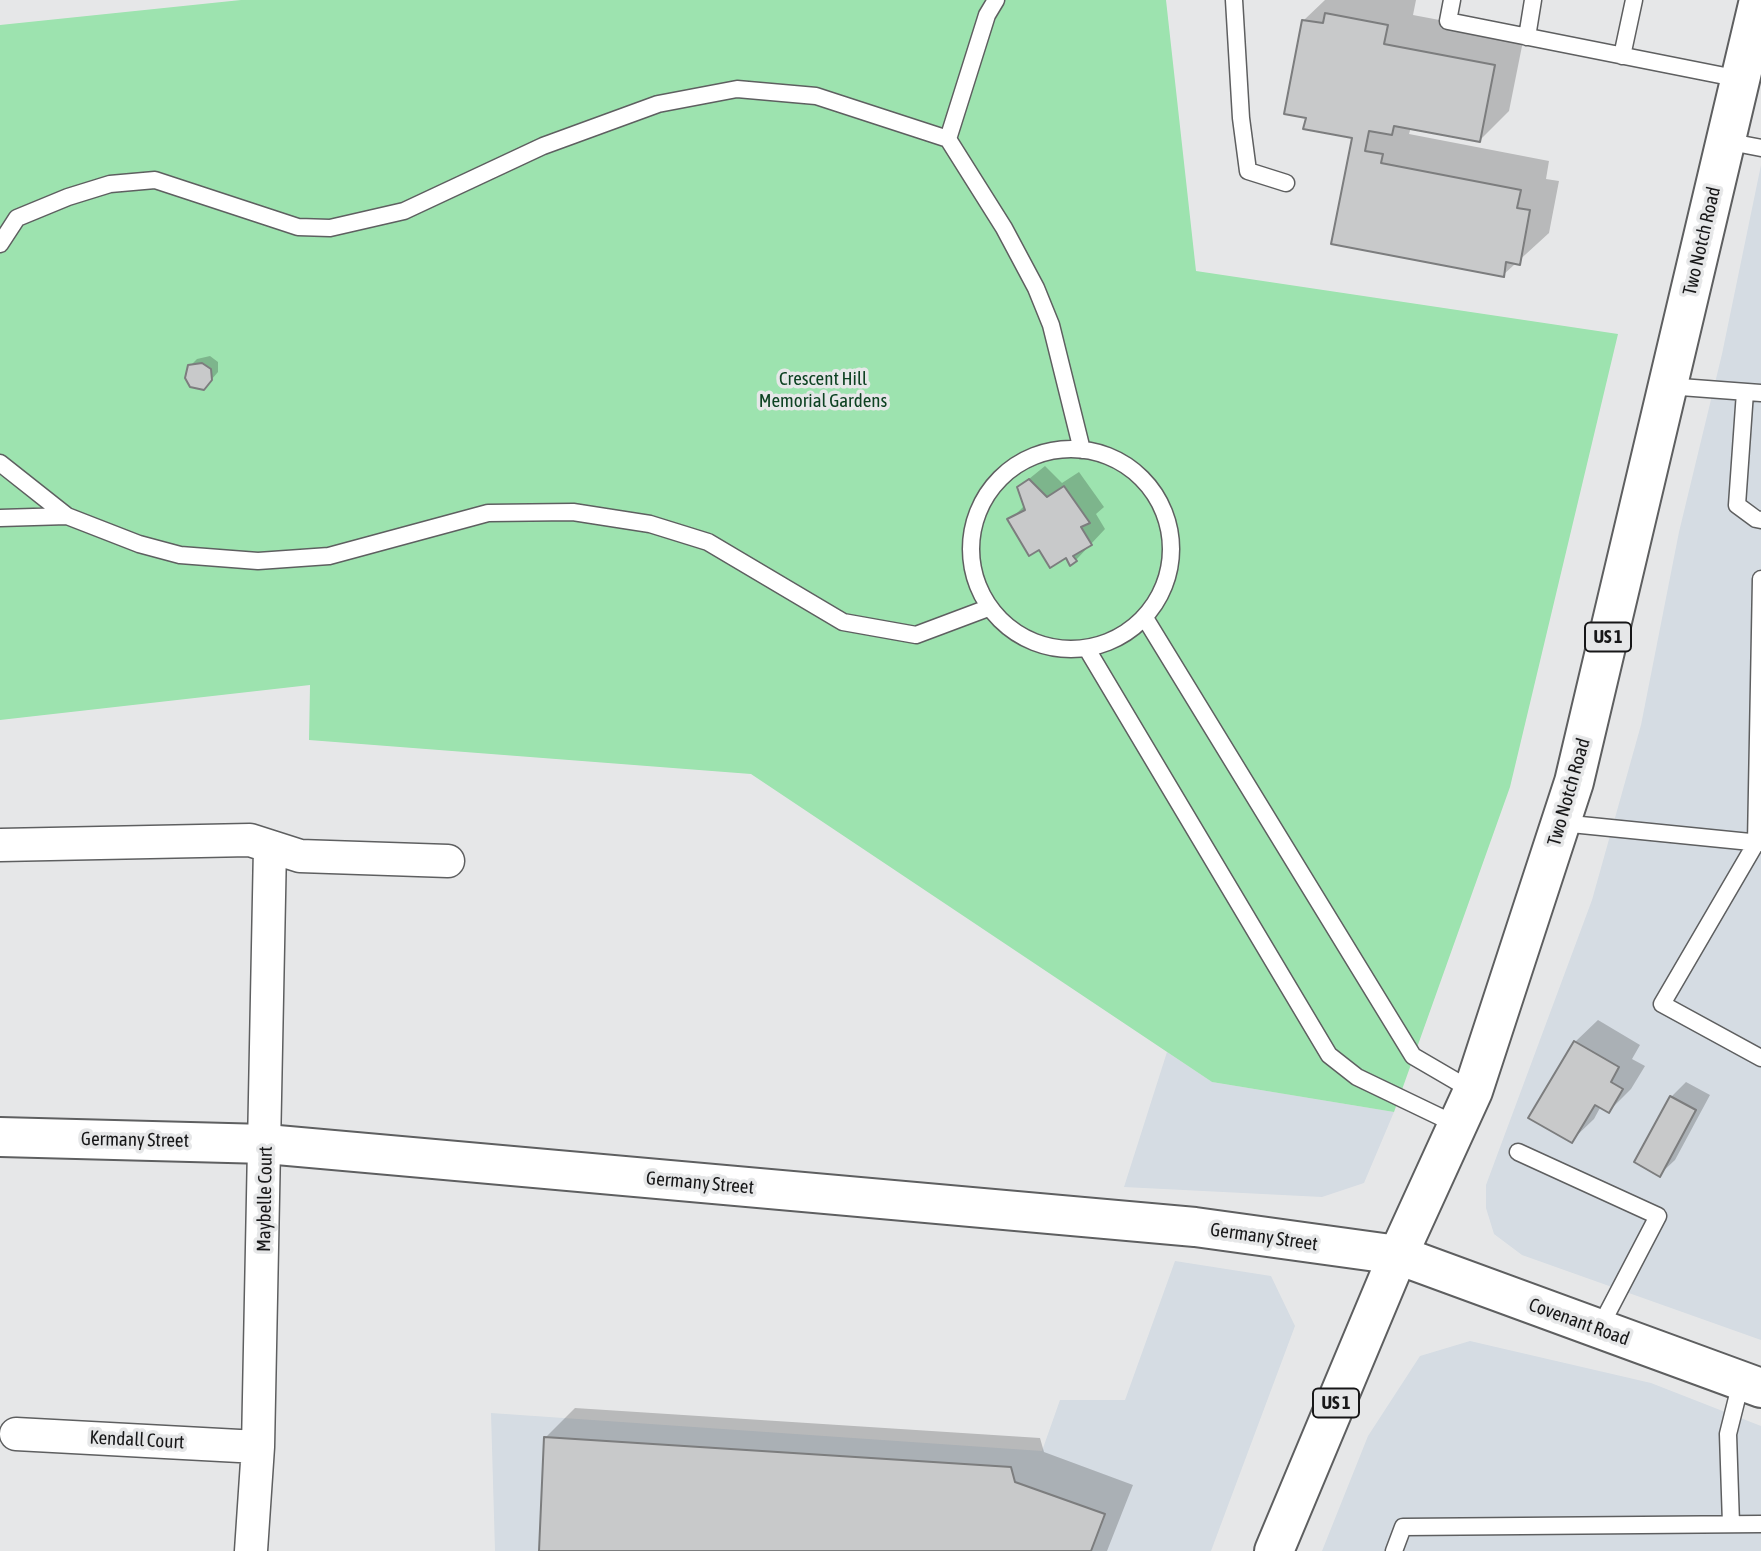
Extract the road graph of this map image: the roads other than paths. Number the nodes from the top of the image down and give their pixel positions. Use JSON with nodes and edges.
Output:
{"nodes":[{"id":1,"x":996,"y":0,"type":"edge"},
{"id":2,"x":1234,"y":0,"type":"edge"},
{"id":3,"x":1452,"y":0,"type":"edge"},
{"id":4,"x":1533,"y":0,"type":"edge"},
{"id":5,"x":1634,"y":0,"type":"edge"},
{"id":6,"x":1759,"y":0,"type":"edge"},
{"id":7,"x":1527,"y":37,"type":"junction"},
{"id":8,"x":1622,"y":56,"type":"junction"},
{"id":9,"x":1740,"y":79,"type":"junction"},
{"id":10,"x":948,"y":139,"type":"junction"},
{"id":11,"x":1743,"y":144,"type":"edge"},
{"id":12,"x":1286,"y":183,"type":"dead end"},
{"id":13,"x":8,"y":218,"type":"edge"},
{"id":14,"x":0,"y":243,"type":"edge"},
{"id":15,"x":1667,"y":386,"type":"junction"},
{"id":16,"x":1753,"y":392,"type":"edge"},
{"id":17,"x":1083,"y":450,"type":"junction"},
{"id":18,"x":0,"y":463,"type":"edge"},
{"id":19,"x":67,"y":516,"type":"junction"},
{"id":20,"x":0,"y":518,"type":"edge"},
{"id":21,"x":1761,"y":520,"type":"edge"},
{"id":22,"x":1761,"y":579,"type":"edge"},
{"id":23,"x":988,"y":608,"type":"junction"},
{"id":24,"x":1144,"y":618,"type":"junction"},
{"id":25,"x":1087,"y":649,"type":"junction"},
{"id":26,"x":1561,"y":823,"type":"junction"},
{"id":27,"x":1759,"y":843,"type":"edge"},
{"id":28,"x":0,"y":845,"type":"edge"},
{"id":29,"x":270,"y":847,"type":"junction"},
{"id":30,"x":448,"y":861,"type":"dead end"},
{"id":31,"x":1761,"y":1058,"type":"edge"},
{"id":32,"x":1465,"y":1108,"type":"junction"},
{"id":33,"x":0,"y":1137,"type":"edge"},
{"id":34,"x":266,"y":1144,"type":"junction"},
{"id":35,"x":1518,"y":1152,"type":"dead end"},
{"id":36,"x":1398,"y":1255,"type":"junction"},
{"id":37,"x":1599,"y":1329,"type":"junction"},
{"id":38,"x":1751,"y":1385,"type":"edge"},
{"id":39,"x":16,"y":1434,"type":"dead end"},
{"id":40,"x":258,"y":1447,"type":"junction"},
{"id":41,"x":1731,"y":1524,"type":"junction"},
{"id":42,"x":1761,"y":1524,"type":"edge"},
{"id":43,"x":251,"y":1551,"type":"edge"},
{"id":44,"x":1274,"y":1551,"type":"edge"},
{"id":45,"x":1394,"y":1551,"type":"edge"}],
"edges":[{"from":1,"to":10,"type":"lane"},
{"from":2,"to":12,"type":"lane"},
{"from":3,"to":7,"type":"lane"},
{"from":4,"to":7,"type":"lane"},
{"from":5,"to":8,"type":"lane"},
{"from":6,"to":9,"type":"street","name":"Two Notch Road","number":"US 1"},
{"from":7,"to":8,"type":"lane"},
{"from":8,"to":9,"type":"lane"},
{"from":9,"to":11,"type":"street","name":"Two Notch Road","number":"US 1"},
{"from":10,"to":13,"type":"lane"},
{"from":10,"to":17,"type":"lane"},
{"from":11,"to":15,"type":"street","name":"Two Notch Road","number":"US 1"},
{"from":13,"to":14,"type":"lane"},
{"from":15,"to":16,"type":"lane"},
{"from":15,"to":26,"type":"street","name":"Two Notch Road","number":"US 1"},
{"from":16,"to":21,"type":"lane"},
{"from":17,"to":23,"type":"lane"},
{"from":17,"to":24,"type":"lane"},
{"from":18,"to":19,"type":"lane"},
{"from":19,"to":20,"type":"lane"},
{"from":19,"to":23,"type":"lane"},
{"from":22,"to":27,"type":"lane"},
{"from":23,"to":25,"type":"lane"},
{"from":24,"to":25,"type":"lane"},
{"from":24,"to":32,"type":"lane"},
{"from":25,"to":32,"type":"lane"},
{"from":26,"to":27,"type":"lane"},
{"from":26,"to":32,"type":"street","name":"Two Notch Road","number":"US 1"},
{"from":27,"to":31,"type":"lane"},
{"from":28,"to":29,"type":"street"},
{"from":29,"to":30,"type":"street"},
{"from":29,"to":34,"type":"street","name":"Maybelle Court"},
{"from":32,"to":36,"type":"street","name":"Two Notch Road","number":"US 1"},
{"from":33,"to":34,"type":"street","name":"Germany Street"},
{"from":34,"to":36,"type":"street","name":"Germany Street"},
{"from":34,"to":40,"type":"street","name":"Maybelle Court"},
{"from":35,"to":37,"type":"lane"},
{"from":36,"to":37,"type":"street","name":"Covenant Road"},
{"from":36,"to":44,"type":"street","name":"Two Notch Road","number":"US 1"},
{"from":37,"to":38,"type":"street","name":"Covenant Road"},
{"from":38,"to":41,"type":"lane"},
{"from":39,"to":40,"type":"street","name":"Kendall Court"},
{"from":40,"to":43,"type":"street","name":"Maybelle Court"},
{"from":41,"to":42,"type":"lane"},
{"from":41,"to":45,"type":"lane"}]}
